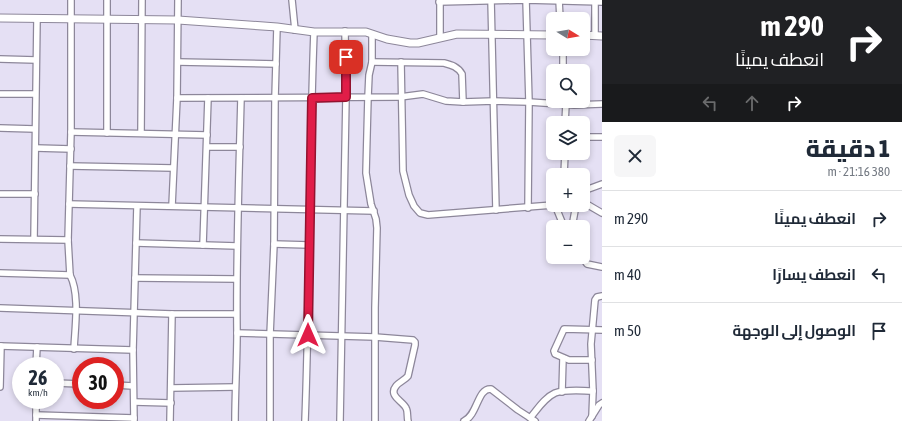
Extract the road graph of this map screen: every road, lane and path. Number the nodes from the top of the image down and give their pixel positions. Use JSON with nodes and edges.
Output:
{"nodes":[{"id":1,"x":71,"y":0,"type":"edge"},
{"id":2,"x":107,"y":0,"type":"edge"},
{"id":3,"x":142,"y":0,"type":"edge"},
{"id":4,"x":178,"y":0,"type":"edge"},
{"id":5,"x":292,"y":0,"type":"edge"},
{"id":6,"x":491,"y":0,"type":"edge"},
{"id":7,"x":526,"y":0,"type":"edge"},
{"id":8,"x":559,"y":0,"type":"edge"},
{"id":9,"x":440,"y":1,"type":"edge"},
{"id":10,"x":595,"y":1,"type":"edge"},
{"id":11,"x":602,"y":2,"type":"edge"},
{"id":12,"x":560,"y":12,"type":"edge"},
{"id":13,"x":0,"y":18,"type":"edge"},
{"id":14,"x":37,"y":19,"type":"junction"},
{"id":15,"x":71,"y":19,"type":"junction"},
{"id":16,"x":142,"y":19,"type":"junction"},
{"id":17,"x":107,"y":20,"type":"junction"},
{"id":18,"x":178,"y":20,"type":"junction"},
{"id":19,"x":277,"y":27,"type":"junction"},
{"id":20,"x":295,"y":30,"type":"junction"},
{"id":21,"x":345,"y":31,"type":"junction"},
{"id":22,"x":314,"y":32,"type":"junction"},
{"id":23,"x":372,"y":34,"type":"junction"},
{"id":24,"x":492,"y":34,"type":"junction"},
{"id":25,"x":527,"y":35,"type":"junction"},
{"id":26,"x":546,"y":35,"type":"edge"},
{"id":27,"x":598,"y":35,"type":"edge"},
{"id":28,"x":440,"y":38,"type":"junction"},
{"id":29,"x":0,"y":59,"type":"edge"},
{"id":30,"x":36,"y":60,"type":"junction"},
{"id":31,"x":178,"y":62,"type":"junction"},
{"id":32,"x":372,"y":62,"type":"junction"},
{"id":33,"x":401,"y":62,"type":"junction"},
{"id":34,"x":276,"y":64,"type":"junction"},
{"id":35,"x":0,"y":94,"type":"edge"},
{"id":36,"x":35,"y":94,"type":"junction"},
{"id":37,"x":346,"y":97,"type":"junction"},
{"id":38,"x":368,"y":97,"type":"junction"},
{"id":39,"x":400,"y":97,"type":"junction"},
{"id":40,"x":176,"y":98,"type":"junction"},
{"id":41,"x":208,"y":98,"type":"junction"},
{"id":42,"x":241,"y":98,"type":"junction"},
{"id":43,"x":275,"y":98,"type":"junction"},
{"id":44,"x":312,"y":98,"type":"junction"},
{"id":45,"x":494,"y":101,"type":"junction"},
{"id":46,"x":463,"y":102,"type":"junction"},
{"id":47,"x":529,"y":102,"type":"junction"},
{"id":48,"x":546,"y":102,"type":"edge"},
{"id":49,"x":590,"y":104,"type":"edge"},
{"id":50,"x":602,"y":104,"type":"edge"},
{"id":51,"x":0,"y":128,"type":"edge"},
{"id":52,"x":35,"y":129,"type":"junction"},
{"id":53,"x":71,"y":132,"type":"junction"},
{"id":54,"x":107,"y":133,"type":"junction"},
{"id":55,"x":141,"y":133,"type":"junction"},
{"id":56,"x":174,"y":134,"type":"junction"},
{"id":57,"x":207,"y":135,"type":"junction"},
{"id":58,"x":590,"y":137,"type":"edge"},
{"id":59,"x":602,"y":137,"type":"edge"},
{"id":60,"x":207,"y":147,"type":"junction"},
{"id":61,"x":240,"y":147,"type":"junction"},
{"id":62,"x":36,"y":148,"type":"junction"},
{"id":63,"x":71,"y":149,"type":"junction"},
{"id":64,"x":70,"y":166,"type":"junction"},
{"id":65,"x":173,"y":168,"type":"junction"},
{"id":66,"x":602,"y":184,"type":"edge"},
{"id":67,"x":590,"y":188,"type":"edge"},
{"id":68,"x":0,"y":194,"type":"edge"},
{"id":69,"x":35,"y":194,"type":"junction"},
{"id":70,"x":69,"y":204,"type":"junction"},
{"id":71,"x":137,"y":206,"type":"junction"},
{"id":72,"x":172,"y":206,"type":"junction"},
{"id":73,"x":546,"y":206,"type":"edge"},
{"id":74,"x":590,"y":206,"type":"edge"},
{"id":75,"x":205,"y":207,"type":"junction"},
{"id":76,"x":238,"y":207,"type":"junction"},
{"id":77,"x":528,"y":208,"type":"junction"},
{"id":78,"x":275,"y":209,"type":"junction"},
{"id":79,"x":310,"y":210,"type":"junction"},
{"id":80,"x":496,"y":210,"type":"junction"},
{"id":81,"x":374,"y":211,"type":"junction"},
{"id":82,"x":344,"y":212,"type":"junction"},
{"id":83,"x":602,"y":213,"type":"edge"},
{"id":84,"x":0,"y":239,"type":"edge"},
{"id":85,"x":34,"y":239,"type":"junction"},
{"id":86,"x":68,"y":240,"type":"junction"},
{"id":87,"x":136,"y":244,"type":"junction"},
{"id":88,"x":274,"y":244,"type":"junction"},
{"id":89,"x":203,"y":245,"type":"junction"},
{"id":90,"x":309,"y":245,"type":"junction"},
{"id":91,"x":237,"y":246,"type":"junction"},
{"id":92,"x":587,"y":264,"type":"edge"},
{"id":93,"x":602,"y":267,"type":"edge"},
{"id":94,"x":0,"y":273,"type":"edge"},
{"id":95,"x":70,"y":275,"type":"junction"},
{"id":96,"x":135,"y":278,"type":"junction"},
{"id":97,"x":236,"y":279,"type":"junction"},
{"id":98,"x":602,"y":296,"type":"edge"},
{"id":99,"x":0,"y":308,"type":"edge"},
{"id":100,"x":75,"y":310,"type":"junction"},
{"id":101,"x":134,"y":312,"type":"junction"},
{"id":102,"x":172,"y":314,"type":"junction"},
{"id":103,"x":236,"y":314,"type":"junction"},
{"id":104,"x":593,"y":330,"type":"junction"},
{"id":105,"x":602,"y":330,"type":"edge"},
{"id":106,"x":237,"y":334,"type":"junction"},
{"id":107,"x":270,"y":335,"type":"junction"},
{"id":108,"x":308,"y":335,"type":"junction"},
{"id":109,"x":342,"y":336,"type":"junction"},
{"id":110,"x":375,"y":337,"type":"junction"},
{"id":111,"x":1,"y":346,"type":"edge"},
{"id":112,"x":37,"y":347,"type":"junction"},
{"id":113,"x":74,"y":349,"type":"junction"},
{"id":114,"x":133,"y":350,"type":"junction"},
{"id":115,"x":36,"y":357,"type":"edge"},
{"id":116,"x":563,"y":358,"type":"junction"},
{"id":117,"x":592,"y":360,"type":"junction"},
{"id":118,"x":124,"y":386,"type":"edge"},
{"id":119,"x":133,"y":386,"type":"junction"},
{"id":120,"x":0,"y":387,"type":"edge"},
{"id":121,"x":235,"y":387,"type":"junction"},
{"id":122,"x":171,"y":388,"type":"junction"},
{"id":123,"x":593,"y":391,"type":"junction"},
{"id":124,"x":562,"y":392,"type":"junction"},
{"id":125,"x":134,"y":402,"type":"junction"},
{"id":126,"x":171,"y":403,"type":"junction"},
{"id":127,"x":602,"y":403,"type":"edge"},
{"id":128,"x":36,"y":418,"type":"edge"},
{"id":129,"x":64,"y":418,"type":"edge"},
{"id":130,"x":591,"y":418,"type":"edge"},
{"id":131,"x":99,"y":419,"type":"edge"},
{"id":132,"x":134,"y":420,"type":"edge"},
{"id":133,"x":532,"y":420,"type":"edge"},
{"id":134,"x":55,"y":421,"type":"edge"},
{"id":135,"x":170,"y":421,"type":"edge"},
{"id":136,"x":235,"y":421,"type":"edge"},
{"id":137,"x":270,"y":421,"type":"edge"},
{"id":138,"x":305,"y":421,"type":"edge"},
{"id":139,"x":340,"y":421,"type":"edge"},
{"id":140,"x":375,"y":421,"type":"edge"},
{"id":141,"x":408,"y":421,"type":"edge"},
{"id":142,"x":464,"y":421,"type":"edge"}],
"edges":[{"from":1,"to":15,"type":"street"},
{"from":2,"to":17,"type":"street"},
{"from":3,"to":16,"type":"street"},
{"from":4,"to":18,"type":"street"},
{"from":5,"to":20,"type":"street"},
{"from":6,"to":7,"type":"street"},
{"from":6,"to":9,"type":"street"},
{"from":6,"to":24,"type":"street"},
{"from":7,"to":8,"type":"street"},
{"from":7,"to":25,"type":"street"},
{"from":8,"to":10,"type":"street"},
{"from":8,"to":12,"type":"street"},
{"from":9,"to":28,"type":"street"},
{"from":10,"to":11,"type":"street"},
{"from":10,"to":27,"type":"street"},
{"from":13,"to":14,"type":"street"},
{"from":14,"to":15,"type":"street"},
{"from":14,"to":30,"type":"street"},
{"from":15,"to":17,"type":"street"},
{"from":15,"to":53,"type":"street"},
{"from":16,"to":17,"type":"street"},
{"from":16,"to":18,"type":"street"},
{"from":16,"to":55,"type":"street"},
{"from":17,"to":54,"type":"street"},
{"from":18,"to":19,"type":"street"},
{"from":18,"to":31,"type":"street"},
{"from":19,"to":20,"type":"street"},
{"from":19,"to":34,"type":"street"},
{"from":20,"to":22,"type":"street"},
{"from":21,"to":22,"type":"street"},
{"from":21,"to":23,"type":"street"},
{"from":21,"to":37,"type":"street"},
{"from":22,"to":44,"type":"street"},
{"from":23,"to":28,"type":"street"},
{"from":23,"to":32,"type":"street"},
{"from":24,"to":25,"type":"street"},
{"from":24,"to":28,"type":"street"},
{"from":24,"to":45,"type":"street"},
{"from":25,"to":26,"type":"street"},
{"from":25,"to":47,"type":"street"},
{"from":29,"to":30,"type":"street"},
{"from":30,"to":36,"type":"street"},
{"from":31,"to":34,"type":"street"},
{"from":31,"to":40,"type":"street"},
{"from":32,"to":33,"type":"street"},
{"from":32,"to":38,"type":"street"},
{"from":33,"to":39,"type":"street"},
{"from":33,"to":46,"type":"street"},
{"from":34,"to":43,"type":"street"},
{"from":35,"to":36,"type":"street"},
{"from":36,"to":52,"type":"street"},
{"from":37,"to":38,"type":"street"},
{"from":37,"to":44,"type":"street"},
{"from":37,"to":82,"type":"street"},
{"from":38,"to":39,"type":"street"},
{"from":38,"to":81,"type":"street"},
{"from":39,"to":46,"type":"street"},
{"from":39,"to":80,"type":"street"},
{"from":40,"to":41,"type":"street"},
{"from":40,"to":56,"type":"street"},
{"from":41,"to":42,"type":"street"},
{"from":41,"to":57,"type":"street"},
{"from":42,"to":43,"type":"street"},
{"from":42,"to":61,"type":"street"},
{"from":43,"to":44,"type":"street"},
{"from":43,"to":78,"type":"street"},
{"from":44,"to":79,"type":"street"},
{"from":45,"to":46,"type":"street"},
{"from":45,"to":47,"type":"street"},
{"from":45,"to":80,"type":"street"},
{"from":47,"to":48,"type":"street"},
{"from":47,"to":77,"type":"street"},
{"from":49,"to":50,"type":"street"},
{"from":51,"to":52,"type":"street"},
{"from":52,"to":62,"type":"street"},
{"from":53,"to":54,"type":"street"},
{"from":53,"to":63,"type":"street"},
{"from":54,"to":55,"type":"street"},
{"from":55,"to":56,"type":"street"},
{"from":56,"to":57,"type":"street"},
{"from":56,"to":65,"type":"street"},
{"from":57,"to":60,"type":"street"},
{"from":58,"to":59,"type":"street"},
{"from":60,"to":61,"type":"street"},
{"from":60,"to":75,"type":"street"},
{"from":61,"to":76,"type":"street"},
{"from":62,"to":63,"type":"street"},
{"from":62,"to":69,"type":"street"},
{"from":63,"to":64,"type":"street"},
{"from":64,"to":65,"type":"street"},
{"from":64,"to":70,"type":"street"},
{"from":65,"to":72,"type":"street"},
{"from":66,"to":67,"type":"street"},
{"from":68,"to":69,"type":"street"},
{"from":69,"to":85,"type":"street"},
{"from":70,"to":71,"type":"street"},
{"from":70,"to":86,"type":"street"},
{"from":71,"to":72,"type":"street"},
{"from":71,"to":87,"type":"street"},
{"from":72,"to":75,"type":"street"},
{"from":73,"to":77,"type":"street"},
{"from":74,"to":83,"type":"street"},
{"from":75,"to":76,"type":"street"},
{"from":75,"to":89,"type":"street"},
{"from":76,"to":78,"type":"street"},
{"from":76,"to":91,"type":"street"},
{"from":77,"to":80,"type":"street"},
{"from":78,"to":79,"type":"street"},
{"from":78,"to":88,"type":"street"},
{"from":79,"to":82,"type":"street"},
{"from":79,"to":90,"type":"street"},
{"from":81,"to":82,"type":"street"},
{"from":81,"to":110,"type":"street"},
{"from":82,"to":109,"type":"street"},
{"from":84,"to":85,"type":"street"},
{"from":85,"to":86,"type":"street"},
{"from":86,"to":95,"type":"street"},
{"from":87,"to":89,"type":"street"},
{"from":87,"to":96,"type":"street"},
{"from":88,"to":90,"type":"street"},
{"from":88,"to":107,"type":"street"},
{"from":89,"to":91,"type":"street"},
{"from":90,"to":108,"type":"street"},
{"from":91,"to":97,"type":"street"},
{"from":92,"to":93,"type":"street"},
{"from":94,"to":95,"type":"street"},
{"from":95,"to":100,"type":"street"},
{"from":96,"to":97,"type":"street"},
{"from":96,"to":101,"type":"street"},
{"from":97,"to":103,"type":"street"},
{"from":98,"to":104,"type":"street"},
{"from":99,"to":100,"type":"street"},
{"from":100,"to":101,"type":"street"},
{"from":100,"to":113,"type":"street"},
{"from":101,"to":102,"type":"street"},
{"from":101,"to":114,"type":"street"},
{"from":102,"to":103,"type":"street"},
{"from":102,"to":122,"type":"street"},
{"from":103,"to":106,"type":"street"},
{"from":104,"to":105,"type":"street"},
{"from":104,"to":116,"type":"street"},
{"from":104,"to":117,"type":"street"},
{"from":106,"to":107,"type":"street"},
{"from":106,"to":121,"type":"street"},
{"from":107,"to":108,"type":"street"},
{"from":107,"to":137,"type":"street"},
{"from":108,"to":109,"type":"street"},
{"from":108,"to":138,"type":"street"},
{"from":109,"to":110,"type":"street"},
{"from":109,"to":139,"type":"street"},
{"from":110,"to":140,"type":"street"},
{"from":110,"to":141,"type":"street"},
{"from":111,"to":112,"type":"street"},
{"from":111,"to":120,"type":"street"},
{"from":112,"to":113,"type":"street"},
{"from":112,"to":115,"type":"street"},
{"from":113,"to":114,"type":"street"},
{"from":114,"to":119,"type":"street"},
{"from":116,"to":117,"type":"street"},
{"from":116,"to":124,"type":"street"},
{"from":117,"to":123,"type":"street"},
{"from":118,"to":119,"type":"street"},
{"from":119,"to":125,"type":"street"},
{"from":121,"to":122,"type":"street"},
{"from":121,"to":136,"type":"street"},
{"from":122,"to":126,"type":"street"},
{"from":123,"to":124,"type":"street"},
{"from":123,"to":130,"type":"street"},
{"from":124,"to":133,"type":"street"},
{"from":125,"to":126,"type":"street"},
{"from":125,"to":132,"type":"street"},
{"from":126,"to":135,"type":"street"},
{"from":127,"to":130,"type":"street"},
{"from":128,"to":129,"type":"street"},
{"from":129,"to":131,"type":"street"},
{"from":129,"to":134,"type":"street"},
{"from":131,"to":132,"type":"street"},
{"from":133,"to":142,"type":"street"}]}
